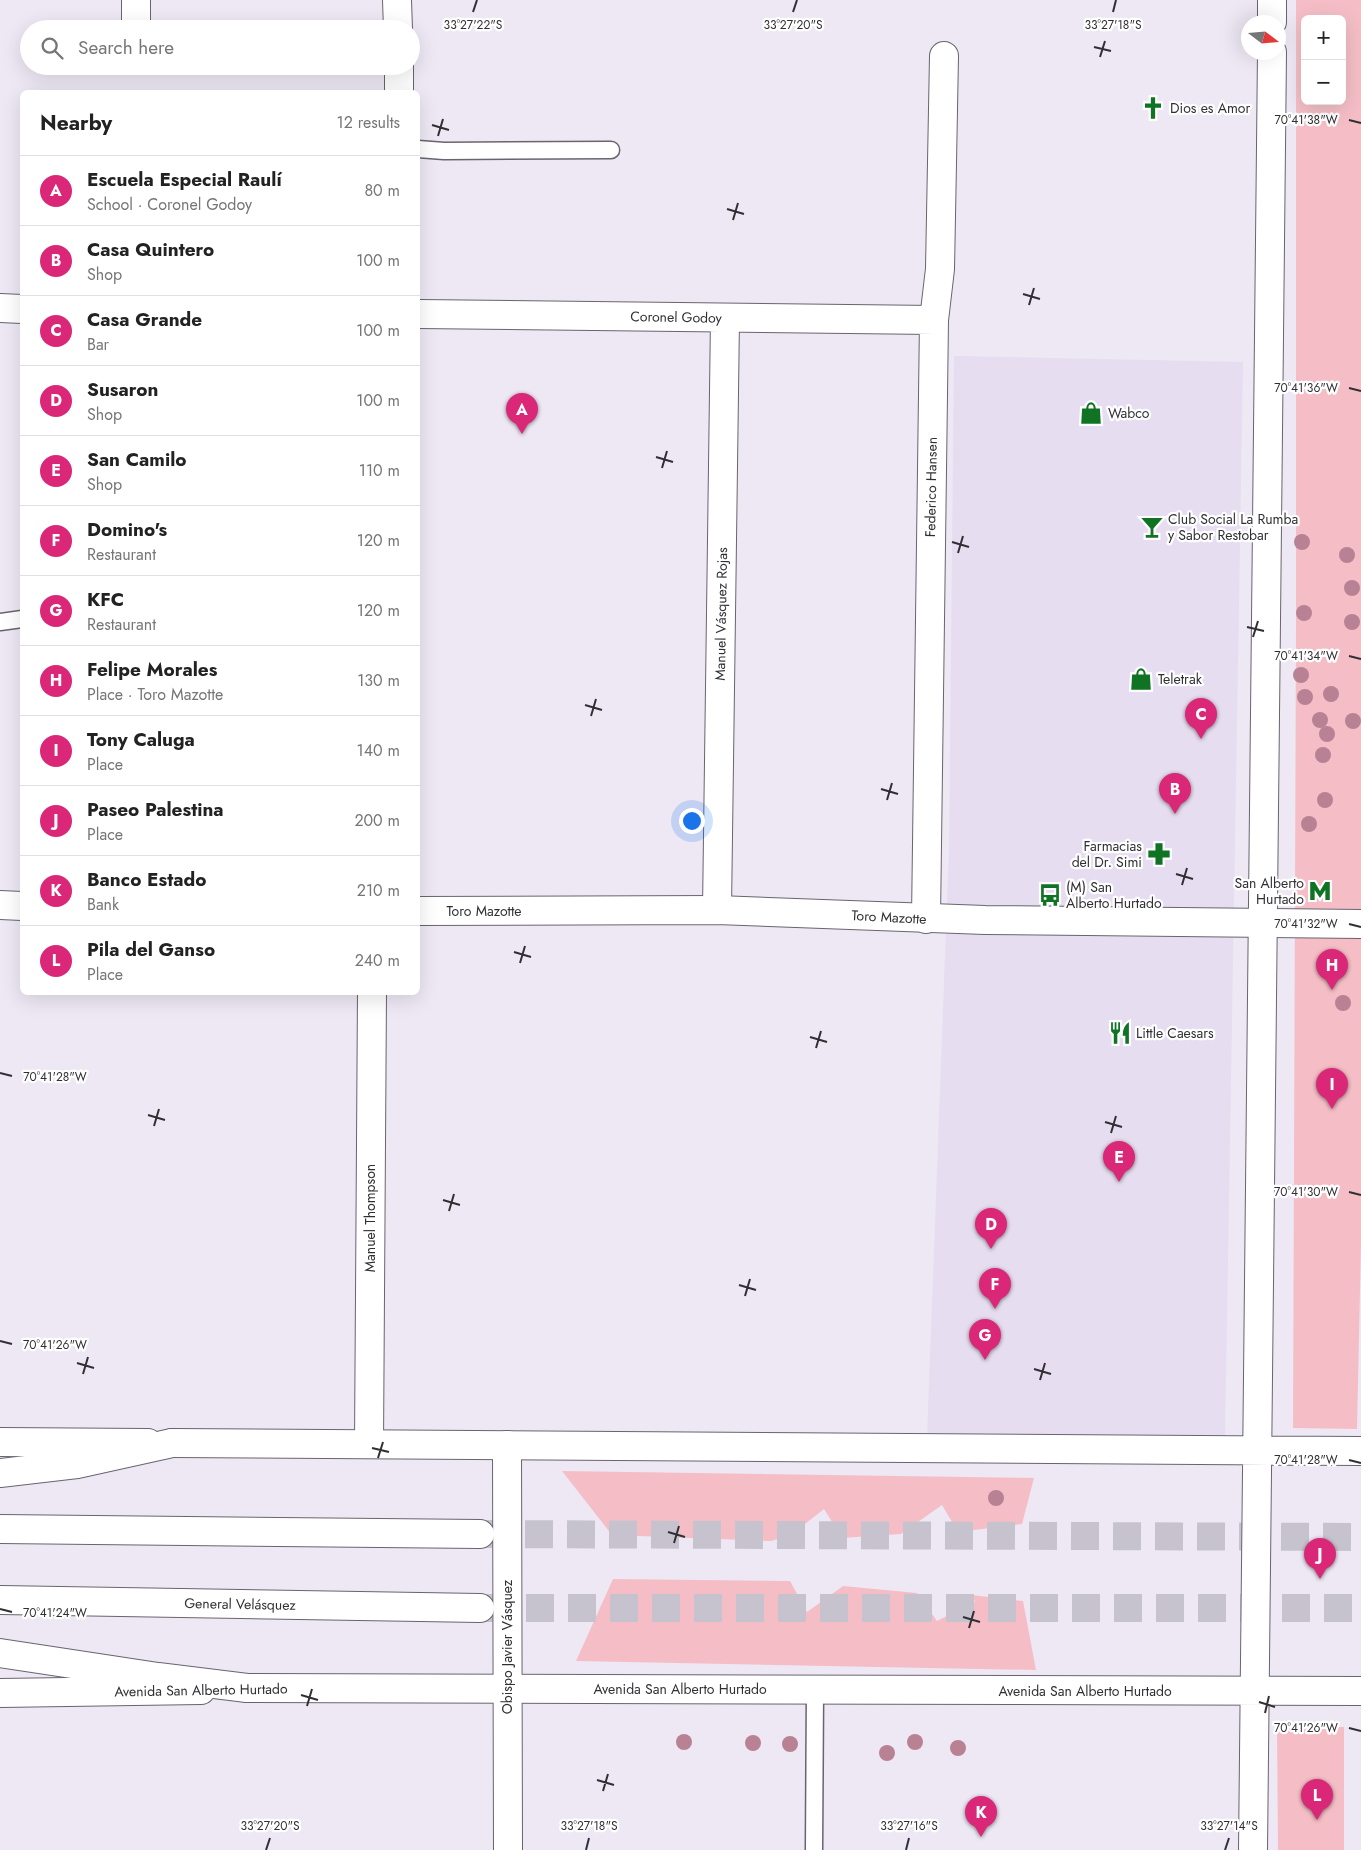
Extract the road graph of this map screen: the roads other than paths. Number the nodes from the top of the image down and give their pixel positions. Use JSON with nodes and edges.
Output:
{"nodes":[{"id":1,"x":136,"y":0,"type":"edge"},
{"id":2,"x":397,"y":0,"type":"edge"},
{"id":3,"x":1272,"y":0,"type":"edge"},
{"id":4,"x":1272,"y":15,"type":"edge"},
{"id":5,"x":136,"y":20,"type":"edge"},
{"id":6,"x":398,"y":20,"type":"edge"},
{"id":7,"x":944,"y":56,"type":"dead end"},
{"id":8,"x":1272,"y":60,"type":"edge"},
{"id":9,"x":399,"y":75,"type":"edge"},
{"id":10,"x":400,"y":90,"type":"edge"},
{"id":11,"x":420,"y":149,"type":"edge"},
{"id":12,"x":611,"y":150,"type":"dead end"},
{"id":13,"x":0,"y":308,"type":"edge"},
{"id":14,"x":20,"y":309,"type":"edge"},
{"id":15,"x":420,"y":314,"type":"edge"},
{"id":16,"x":725,"y":318,"type":"junction"},
{"id":17,"x":934,"y":320,"type":"junction"},
{"id":18,"x":20,"y":619,"type":"edge"},
{"id":19,"x":0,"y":622,"type":"edge"},
{"id":20,"x":0,"y":906,"type":"edge"},
{"id":21,"x":20,"y":906,"type":"edge"},
{"id":22,"x":717,"y":910,"type":"junction"},
{"id":23,"x":420,"y":911,"type":"edge"},
{"id":24,"x":926,"y":919,"type":"junction"},
{"id":25,"x":1263,"y":924,"type":"junction"},
{"id":26,"x":1361,"y":924,"type":"edge"},
{"id":27,"x":372,"y":995,"type":"edge"},
{"id":28,"x":0,"y":1442,"type":"edge"},
{"id":29,"x":172,"y":1443,"type":"junction"},
{"id":30,"x":369,"y":1444,"type":"junction"},
{"id":31,"x":508,"y":1445,"type":"junction"},
{"id":32,"x":1257,"y":1449,"type":"junction"},
{"id":33,"x":1361,"y":1451,"type":"edge"},
{"id":34,"x":0,"y":1473,"type":"edge"},
{"id":35,"x":0,"y":1529,"type":"edge"},
{"id":36,"x":480,"y":1534,"type":"tunnel mouth"},
{"id":37,"x":0,"y":1600,"type":"edge"},
{"id":38,"x":480,"y":1608,"type":"tunnel mouth"},
{"id":39,"x":0,"y":1653,"type":"edge"},
{"id":40,"x":247,"y":1688,"type":"junction"},
{"id":41,"x":507,"y":1688,"type":"junction"},
{"id":42,"x":815,"y":1689,"type":"junction"},
{"id":43,"x":1361,"y":1691,"type":"edge"},
{"id":44,"x":1254,"y":1692,"type":"junction"},
{"id":45,"x":0,"y":1693,"type":"edge"},
{"id":46,"x":508,"y":1850,"type":"edge"},
{"id":47,"x":814,"y":1850,"type":"edge"},
{"id":48,"x":1253,"y":1850,"type":"edge"}],
"edges":[{"from":1,"to":5,"type":"main road"},
{"from":2,"to":6,"type":"main road"},
{"from":3,"to":4,"type":"main road"},
{"from":7,"to":17,"type":"main road","name":"Federico Hansen"},
{"from":8,"to":25,"type":"main road"},
{"from":9,"to":10,"type":"main road"},
{"from":11,"to":12,"type":"lane"},
{"from":13,"to":14,"type":"main road"},
{"from":15,"to":16,"type":"main road","name":"Coronel Godoy"},
{"from":16,"to":17,"type":"main road","name":"Coronel Godoy"},
{"from":16,"to":22,"type":"main road","name":"Manuel Vásquez Rojas"},
{"from":17,"to":24,"type":"main road","name":"Federico Hansen"},
{"from":18,"to":19,"type":"lane"},
{"from":20,"to":21,"type":"main road"},
{"from":22,"to":23,"type":"main road","name":"Toro Mazotte"},
{"from":22,"to":24,"type":"main road","name":"Toro Mazotte"},
{"from":24,"to":25,"type":"main road","name":"Toro Mazotte"},
{"from":25,"to":26,"type":"main road","name":"Toro Mazotte"},
{"from":25,"to":32,"type":"main road"},
{"from":27,"to":30,"type":"main road","name":"Manuel Thompson"},
{"from":28,"to":29,"type":"main road"},
{"from":29,"to":30,"type":"main road"},
{"from":29,"to":34,"type":"main road"},
{"from":30,"to":31,"type":"main road"},
{"from":31,"to":32,"type":"main road"},
{"from":31,"to":41,"type":"main road","name":"Obispo Javier Vásquez"},
{"from":32,"to":33,"type":"main road"},
{"from":32,"to":44,"type":"main road"},
{"from":35,"to":36,"type":"main road"},
{"from":37,"to":38,"type":"main road","name":"General Velásquez"},
{"from":39,"to":40,"type":"main road"},
{"from":40,"to":41,"type":"main road","name":"Avenida San Alberto Hurtado"},
{"from":40,"to":45,"type":"main road","name":"Avenida San Alberto Hurtado"},
{"from":41,"to":42,"type":"main road","name":"Avenida San Alberto Hurtado"},
{"from":41,"to":46,"type":"main road","name":"Obispo Javier Vásquez"},
{"from":42,"to":44,"type":"main road","name":"Avenida San Alberto Hurtado"},
{"from":42,"to":47,"type":"lane"},
{"from":43,"to":44,"type":"main road","name":"Avenida San Alberto Hurtado"},
{"from":44,"to":48,"type":"main road"}]}
